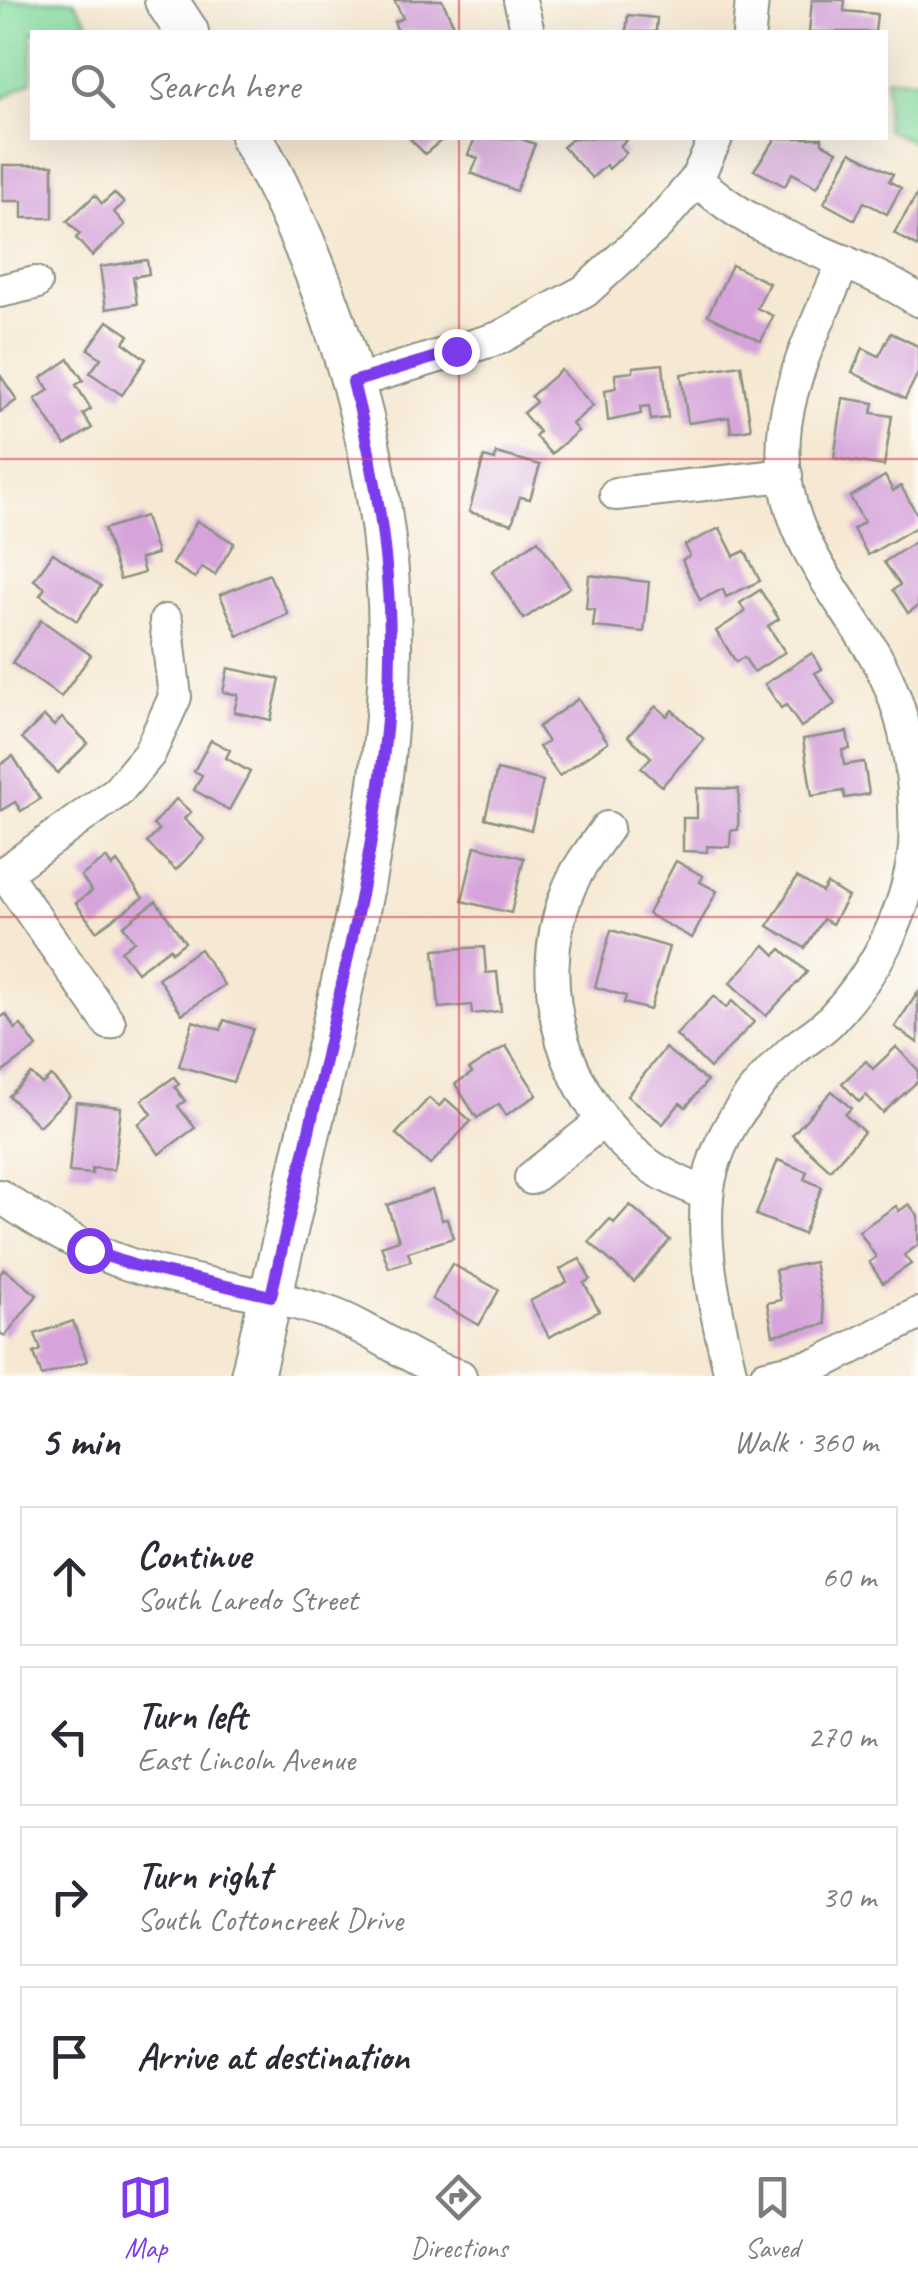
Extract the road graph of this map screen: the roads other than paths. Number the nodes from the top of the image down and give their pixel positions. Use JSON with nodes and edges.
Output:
{"nodes":[{"id":1,"x":166,"y":0,"type":"edge"},
{"id":2,"x":520,"y":0,"type":"edge"},
{"id":3,"x":752,"y":0,"type":"edge"},
{"id":4,"x":185,"y":30,"type":"edge"},
{"id":5,"x":528,"y":30,"type":"edge"},
{"id":6,"x":750,"y":30,"type":"edge"},
{"id":7,"x":253,"y":140,"type":"edge"},
{"id":8,"x":715,"y":140,"type":"edge"},
{"id":9,"x":696,"y":180,"type":"junction"},
{"id":10,"x":844,"y":261,"type":"junction"},
{"id":11,"x":35,"y":283,"type":"dead end"},
{"id":12,"x":0,"y":291,"type":"edge"},
{"id":13,"x":918,"y":300,"type":"edge"},
{"id":14,"x":353,"y":382,"type":"junction"},
{"id":15,"x":786,"y":475,"type":"junction"},
{"id":16,"x":616,"y":494,"type":"dead end"},
{"id":17,"x":166,"y":621,"type":"dead end"},
{"id":18,"x":607,"y":828,"type":"dead end"},
{"id":19,"x":2,"y":874,"type":"edge"},
{"id":20,"x":109,"y":1023,"type":"dead end"},
{"id":21,"x":603,"y":1120,"type":"junction"},
{"id":22,"x":531,"y":1178,"type":"dead end"},
{"id":23,"x":708,"y":1195,"type":"junction"},
{"id":24,"x":0,"y":1196,"type":"edge"},
{"id":25,"x":271,"y":1296,"type":"junction"},
{"id":26,"x":918,"y":1314,"type":"edge"},
{"id":27,"x":456,"y":1375,"type":"edge"},
{"id":28,"x":252,"y":1376,"type":"edge"},
{"id":29,"x":731,"y":1376,"type":"edge"},
{"id":30,"x":766,"y":1376,"type":"edge"}],
"edges":[{"from":1,"to":4,"type":"main road"},
{"from":2,"to":5,"type":"street"},
{"from":3,"to":6,"type":"street"},
{"from":7,"to":14,"type":"main road"},
{"from":8,"to":9,"type":"street"},
{"from":9,"to":10,"type":"street"},
{"from":9,"to":14,"type":"street"},
{"from":10,"to":13,"type":"street"},
{"from":10,"to":15,"type":"street"},
{"from":11,"to":12,"type":"street"},
{"from":14,"to":25,"type":"main road"},
{"from":15,"to":16,"type":"street"},
{"from":15,"to":23,"type":"street"},
{"from":17,"to":19,"type":"street"},
{"from":18,"to":21,"type":"street"},
{"from":19,"to":20,"type":"street"},
{"from":21,"to":22,"type":"street"},
{"from":21,"to":23,"type":"street"},
{"from":23,"to":29,"type":"street"},
{"from":24,"to":25,"type":"street"},
{"from":25,"to":27,"type":"street"},
{"from":25,"to":28,"type":"main road"},
{"from":26,"to":30,"type":"street"}]}
